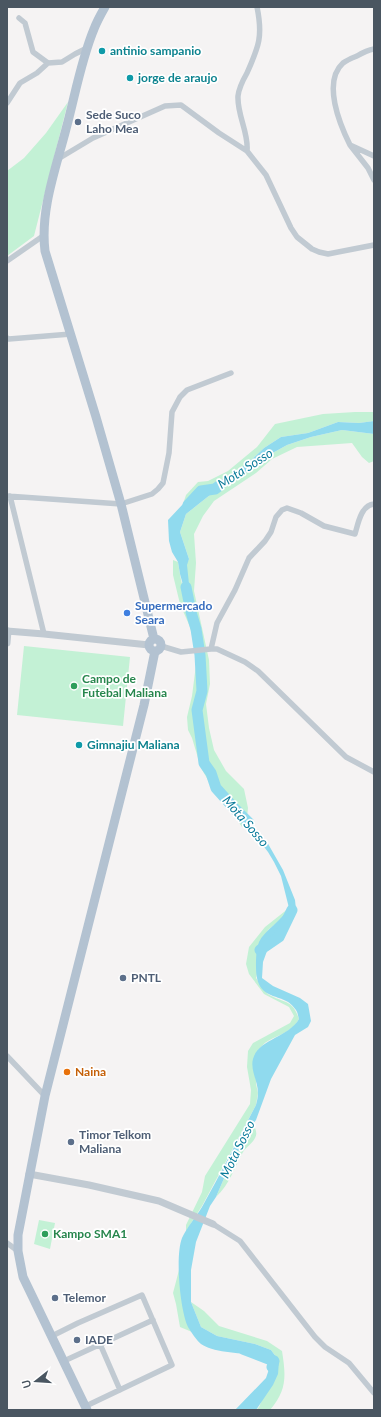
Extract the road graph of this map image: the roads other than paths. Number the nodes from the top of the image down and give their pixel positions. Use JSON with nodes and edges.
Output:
{"nodes":[{"id":1,"x":105,"y":7,"type":"edge"},
{"id":2,"x":257,"y":7,"type":"edge"},
{"id":3,"x":19,"y":18,"type":"dead end"},
{"id":4,"x":88,"y":48,"type":"junction"},
{"id":5,"x":374,"y":49,"type":"edge"},
{"id":6,"x":48,"y":63,"type":"junction"},
{"id":7,"x":7,"y":103,"type":"edge"},
{"id":8,"x":350,"y":145,"type":"junction"},
{"id":9,"x":246,"y":151,"type":"junction"},
{"id":10,"x":374,"y":156,"type":"edge"},
{"id":11,"x":58,"y":159,"type":"junction"},
{"id":12,"x":374,"y":180,"type":"edge"},
{"id":13,"x":43,"y":236,"type":"junction"},
{"id":14,"x":374,"y":245,"type":"edge"},
{"id":15,"x":7,"y":261,"type":"edge"},
{"id":16,"x":71,"y":334,"type":"junction"},
{"id":17,"x":7,"y":338,"type":"edge"},
{"id":18,"x":231,"y":374,"type":"dead end"},
{"id":19,"x":8,"y":496,"type":"edge"},
{"id":20,"x":120,"y":504,"type":"junction"},
{"id":21,"x":374,"y":504,"type":"edge"},
{"id":22,"x":8,"y":631,"type":"edge"},
{"id":23,"x":44,"y":634,"type":"junction"},
{"id":24,"x":7,"y":643,"type":"edge"},
{"id":25,"x":155,"y":645,"type":"junction"},
{"id":26,"x":211,"y":648,"type":"junction"},
{"id":27,"x":374,"y":772,"type":"edge"},
{"id":28,"x":7,"y":1056,"type":"edge"},
{"id":29,"x":45,"y":1096,"type":"junction"},
{"id":30,"x":29,"y":1174,"type":"junction"},
{"id":31,"x":213,"y":1224,"type":"joint"},
{"id":32,"x":7,"y":1242,"type":"edge"},
{"id":33,"x":18,"y":1251,"type":"junction"},
{"id":34,"x":153,"y":1320,"type":"junction"},
{"id":35,"x":52,"y":1336,"type":"junction"},
{"id":36,"x":100,"y":1344,"type":"junction"},
{"id":37,"x":64,"y":1360,"type":"junction"},
{"id":38,"x":120,"y":1390,"type":"junction"},
{"id":39,"x":374,"y":1393,"type":"edge"},
{"id":40,"x":87,"y":1408,"type":"edge"}],
"edges":[{"from":1,"to":4,"type":"main road"},
{"from":2,"to":9,"type":"street"},
{"from":3,"to":6,"type":"street"},
{"from":4,"to":6,"type":"street"},
{"from":4,"to":11,"type":"main road"},
{"from":5,"to":8,"type":"street"},
{"from":6,"to":7,"type":"street"},
{"from":8,"to":10,"type":"street"},
{"from":8,"to":12,"type":"street"},
{"from":9,"to":11,"type":"street"},
{"from":9,"to":14,"type":"street"},
{"from":11,"to":13,"type":"main road"},
{"from":13,"to":15,"type":"street"},
{"from":13,"to":16,"type":"main road"},
{"from":16,"to":17,"type":"street"},
{"from":16,"to":20,"type":"main road"},
{"from":18,"to":20,"type":"street"},
{"from":19,"to":20,"type":"street"},
{"from":19,"to":23,"type":"street"},
{"from":20,"to":25,"type":"main road"},
{"from":21,"to":26,"type":"street"},
{"from":22,"to":23,"type":"street"},
{"from":22,"to":24,"type":"street"},
{"from":23,"to":25,"type":"street"},
{"from":25,"to":26,"type":"street"},
{"from":25,"to":29,"type":"main road"},
{"from":26,"to":27,"type":"street"},
{"from":28,"to":29,"type":"street"},
{"from":29,"to":30,"type":"main road"},
{"from":30,"to":31,"type":"street"},
{"from":30,"to":33,"type":"main road"},
{"from":31,"to":39,"type":"street"},
{"from":32,"to":33,"type":"street"},
{"from":33,"to":35,"type":"main road"},
{"from":34,"to":35,"type":"street"},
{"from":34,"to":36,"type":"street"},
{"from":34,"to":38,"type":"street"},
{"from":35,"to":37,"type":"main road"},
{"from":36,"to":37,"type":"street"},
{"from":36,"to":38,"type":"street"},
{"from":37,"to":40,"type":"main road"},
{"from":38,"to":40,"type":"street"}]}
